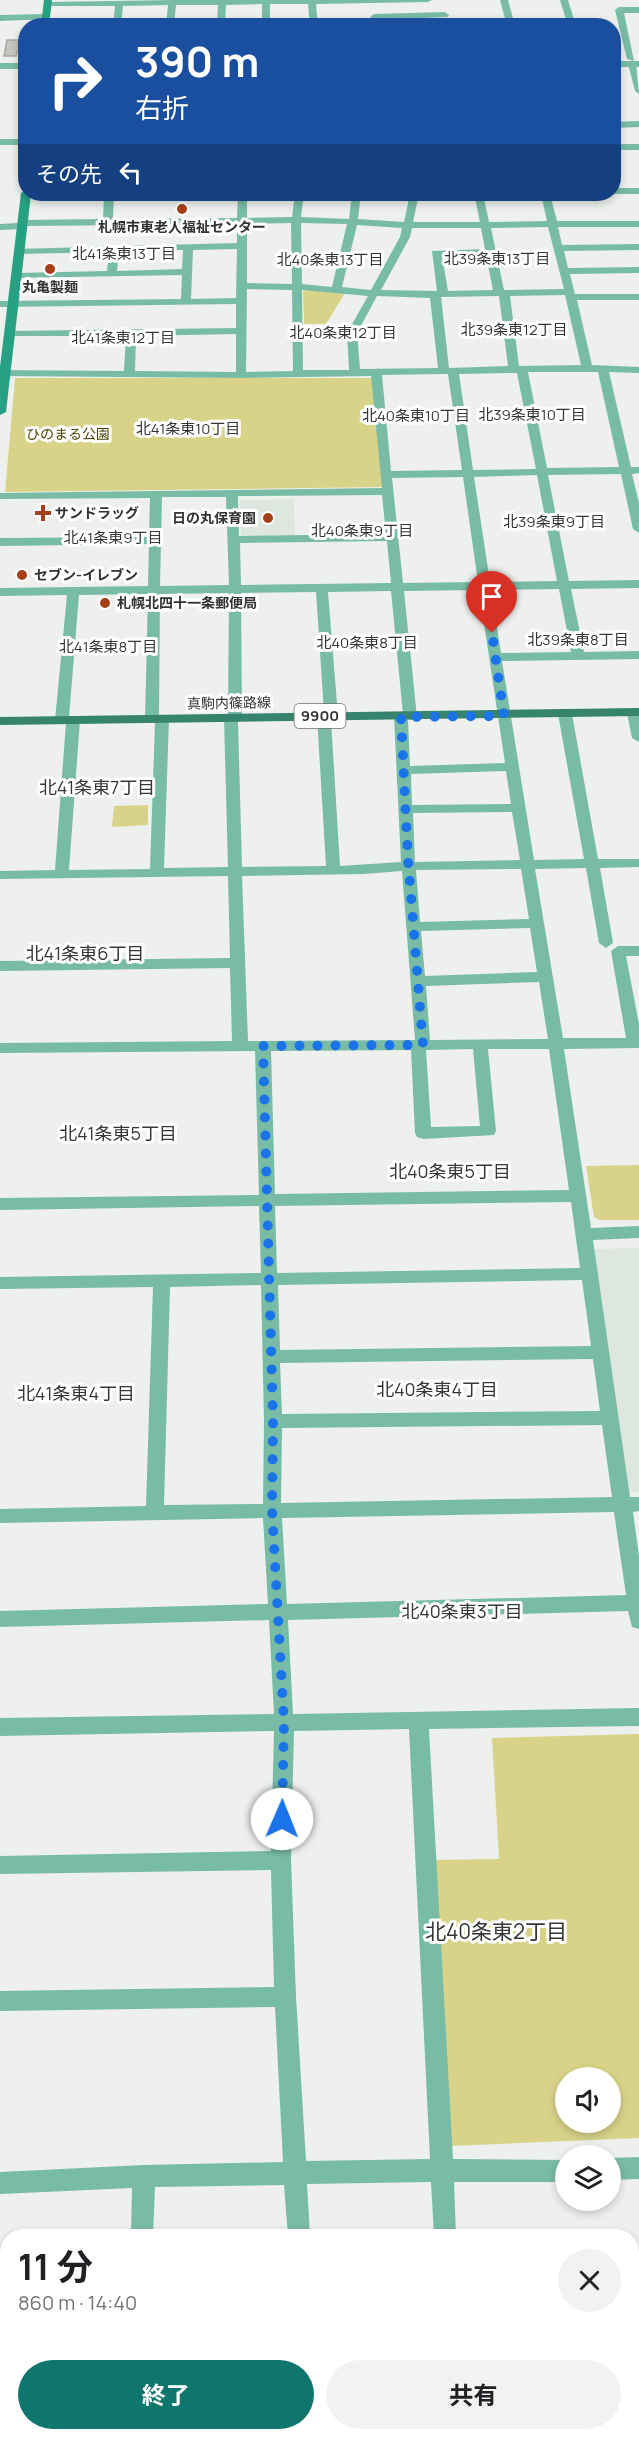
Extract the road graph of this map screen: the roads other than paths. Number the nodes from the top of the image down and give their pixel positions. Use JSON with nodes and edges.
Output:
{"nodes":[{"id":1,"x":371,"y":0,"type":"edge"},
{"id":2,"x":428,"y":0,"type":"edge"},
{"id":3,"x":504,"y":0,"type":"edge"},
{"id":4,"x":564,"y":0,"type":"edge"},
{"id":5,"x":222,"y":1,"type":"edge"},
{"id":6,"x":312,"y":1,"type":"edge"},
{"id":7,"x":48,"y":2,"type":"edge"},
{"id":8,"x":172,"y":2,"type":"junction"},
{"id":9,"x":266,"y":2,"type":"junction"},
{"id":10,"x":119,"y":3,"type":"junction"},
{"id":11,"x":639,"y":10,"type":"edge"},
{"id":12,"x":0,"y":18,"type":"edge"},
{"id":13,"x":45,"y":18,"type":"edge"},
{"id":14,"x":118,"y":18,"type":"edge"},
{"id":15,"x":171,"y":18,"type":"edge"},
{"id":16,"x":221,"y":18,"type":"edge"},
{"id":17,"x":266,"y":18,"type":"edge"},
{"id":18,"x":313,"y":18,"type":"edge"},
{"id":19,"x":374,"y":18,"type":"edge"},
{"id":20,"x":396,"y":18,"type":"edge"},
{"id":21,"x":446,"y":18,"type":"edge"},
{"id":22,"x":509,"y":18,"type":"edge"},
{"id":23,"x":570,"y":18,"type":"edge"},
{"id":24,"x":18,"y":19,"type":"edge"},
{"id":25,"x":0,"y":61,"type":"edge"},
{"id":26,"x":18,"y":61,"type":"edge"},
{"id":27,"x":635,"y":61,"type":"edge"},
{"id":28,"x":0,"y":66,"type":"edge"},
{"id":29,"x":18,"y":66,"type":"edge"},
{"id":30,"x":639,"y":91,"type":"edge"},
{"id":31,"x":639,"y":124,"type":"edge"},
{"id":32,"x":621,"y":125,"type":"edge"},
{"id":33,"x":0,"y":142,"type":"edge"},
{"id":34,"x":18,"y":142,"type":"edge"},
{"id":35,"x":621,"y":147,"type":"edge"},
{"id":36,"x":639,"y":147,"type":"edge"},
{"id":37,"x":621,"y":191,"type":"edge"},
{"id":38,"x":639,"y":191,"type":"edge"},
{"id":39,"x":25,"y":201,"type":"edge"},
{"id":40,"x":109,"y":201,"type":"edge"},
{"id":41,"x":242,"y":201,"type":"edge"},
{"id":42,"x":299,"y":201,"type":"edge"},
{"id":43,"x":356,"y":201,"type":"edge"},
{"id":44,"x":413,"y":201,"type":"edge"},
{"id":45,"x":480,"y":201,"type":"edge"},
{"id":46,"x":547,"y":201,"type":"edge"},
{"id":47,"x":242,"y":220,"type":"junction"},
{"id":48,"x":296,"y":220,"type":"junction"},
{"id":49,"x":108,"y":222,"type":"junction"},
{"id":50,"x":353,"y":222,"type":"junction"},
{"id":51,"x":484,"y":224,"type":"junction"},
{"id":52,"x":552,"y":224,"type":"junction"},
{"id":53,"x":639,"y":224,"type":"edge"},
{"id":54,"x":22,"y":225,"type":"junction"},
{"id":55,"x":408,"y":225,"type":"junction"},
{"id":56,"x":0,"y":227,"type":"edge"},
{"id":57,"x":242,"y":246,"type":"junction"},
{"id":58,"x":639,"y":247,"type":"edge"},
{"id":59,"x":188,"y":248,"type":"junction"},
{"id":60,"x":558,"y":248,"type":"junction"},
{"id":61,"x":114,"y":249,"type":"junction"},
{"id":62,"x":18,"y":251,"type":"junction"},
{"id":63,"x":492,"y":252,"type":"junction"},
{"id":64,"x":639,"y":270,"type":"edge"},
{"id":65,"x":564,"y":271,"type":"junction"},
{"id":66,"x":187,"y":272,"type":"junction"},
{"id":67,"x":112,"y":274,"type":"junction"},
{"id":68,"x":16,"y":276,"type":"junction"},
{"id":69,"x":241,"y":286,"type":"junction"},
{"id":70,"x":297,"y":287,"type":"junction"},
{"id":71,"x":336,"y":290,"type":"junction"},
{"id":72,"x":375,"y":293,"type":"junction"},
{"id":73,"x":502,"y":293,"type":"junction"},
{"id":74,"x":439,"y":294,"type":"junction"},
{"id":75,"x":572,"y":295,"type":"junction"},
{"id":76,"x":639,"y":297,"type":"edge"},
{"id":77,"x":241,"y":301,"type":"junction"},
{"id":78,"x":186,"y":302,"type":"junction"},
{"id":79,"x":0,"y":304,"type":"edge"},
{"id":80,"x":12,"y":304,"type":"junction"},
{"id":81,"x":242,"y":331,"type":"junction"},
{"id":82,"x":131,"y":333,"type":"junction"},
{"id":83,"x":9,"y":334,"type":"junction"},
{"id":84,"x":587,"y":368,"type":"junction"},
{"id":85,"x":603,"y":369,"type":"junction"},
{"id":86,"x":518,"y":370,"type":"junction"},
{"id":87,"x":639,"y":370,"type":"edge"},
{"id":88,"x":448,"y":371,"type":"junction"},
{"id":89,"x":2,"y":373,"type":"edge"},
{"id":90,"x":355,"y":373,"type":"junction"},
{"id":91,"x":376,"y":373,"type":"junction"},
{"id":92,"x":129,"y":374,"type":"junction"},
{"id":93,"x":298,"y":374,"type":"junction"},
{"id":94,"x":241,"y":375,"type":"junction"},
{"id":95,"x":0,"y":412,"type":"edge"},
{"id":96,"x":625,"y":470,"type":"junction"},
{"id":97,"x":639,"y":470,"type":"edge"},
{"id":98,"x":543,"y":471,"type":"junction"},
{"id":99,"x":469,"y":472,"type":"junction"},
{"id":100,"x":387,"y":475,"type":"junction"},
{"id":101,"x":388,"y":491,"type":"junction"},
{"id":102,"x":232,"y":494,"type":"junction"},
{"id":103,"x":156,"y":495,"type":"junction"},
{"id":104,"x":0,"y":496,"type":"edge"},
{"id":105,"x":639,"y":529,"type":"edge"},
{"id":106,"x":393,"y":537,"type":"junction"},
{"id":107,"x":156,"y":540,"type":"junction"},
{"id":108,"x":233,"y":540,"type":"junction"},
{"id":109,"x":0,"y":542,"type":"edge"},
{"id":110,"x":639,"y":584,"type":"edge"},
{"id":111,"x":566,"y":585,"type":"junction"},
{"id":112,"x":485,"y":586,"type":"junction"},
{"id":113,"x":398,"y":587,"type":"junction"},
{"id":114,"x":322,"y":588,"type":"junction"},
{"id":115,"x":236,"y":589,"type":"junction"},
{"id":116,"x":155,"y":590,"type":"junction"},
{"id":117,"x":74,"y":591,"type":"junction"},
{"id":118,"x":0,"y":592,"type":"edge"},
{"id":119,"x":639,"y":655,"type":"edge"},
{"id":120,"x":578,"y":656,"type":"junction"},
{"id":121,"x":496,"y":657,"type":"junction"},
{"id":122,"x":636,"y":712,"type":"edge"},
{"id":123,"x":565,"y":714,"type":"junction"},
{"id":124,"x":328,"y":716,"type":"junction"},
{"id":125,"x":504,"y":716,"type":"junction"},
{"id":126,"x":405,"y":717,"type":"junction"},
{"id":127,"x":157,"y":719,"type":"junction"},
{"id":128,"x":233,"y":719,"type":"junction"},
{"id":129,"x":68,"y":720,"type":"junction"},
{"id":130,"x":0,"y":721,"type":"edge"},
{"id":131,"x":639,"y":738,"type":"edge"},
{"id":132,"x":512,"y":767,"type":"junction"},
{"id":133,"x":404,"y":770,"type":"junction"},
{"id":134,"x":519,"y":808,"type":"junction"},
{"id":135,"x":406,"y":809,"type":"junction"},
{"id":136,"x":639,"y":862,"type":"edge"},
{"id":137,"x":592,"y":863,"type":"junction"},
{"id":138,"x":529,"y":864,"type":"junction"},
{"id":139,"x":409,"y":866,"type":"junction"},
{"id":140,"x":333,"y":870,"type":"junction"},
{"id":141,"x":235,"y":871,"type":"junction"},
{"id":142,"x":157,"y":872,"type":"junction"},
{"id":143,"x":63,"y":874,"type":"junction"},
{"id":144,"x":0,"y":875,"type":"edge"},
{"id":145,"x":537,"y":922,"type":"junction"},
{"id":146,"x":413,"y":927,"type":"junction"},
{"id":147,"x":606,"y":943,"type":"dead end"},
{"id":148,"x":639,"y":951,"type":"edge"},
{"id":149,"x":236,"y":963,"type":"junction"},
{"id":150,"x":0,"y":966,"type":"edge"},
{"id":151,"x":546,"y":978,"type":"junction"},
{"id":152,"x":417,"y":981,"type":"junction"},
{"id":153,"x":637,"y":1043,"type":"edge"},
{"id":154,"x":556,"y":1044,"type":"junction"},
{"id":155,"x":420,"y":1045,"type":"junction"},
{"id":156,"x":480,"y":1045,"type":"junction"},
{"id":157,"x":240,"y":1046,"type":"junction"},
{"id":158,"x":263,"y":1046,"type":"junction"},
{"id":159,"x":0,"y":1048,"type":"edge"},
{"id":160,"x":577,"y":1196,"type":"junction"},
{"id":161,"x":267,"y":1199,"type":"junction"},
{"id":162,"x":0,"y":1204,"type":"edge"},
{"id":163,"x":639,"y":1232,"type":"edge"},
{"id":164,"x":584,"y":1234,"type":"junction"},
{"id":165,"x":589,"y":1274,"type":"junction"},
{"id":166,"x":270,"y":1279,"type":"junction"},
{"id":167,"x":162,"y":1280,"type":"junction"},
{"id":168,"x":0,"y":1283,"type":"edge"},
{"id":169,"x":601,"y":1352,"type":"junction"},
{"id":170,"x":272,"y":1357,"type":"junction"},
{"id":171,"x":610,"y":1418,"type":"junction"},
{"id":172,"x":273,"y":1421,"type":"junction"},
{"id":173,"x":631,"y":1505,"type":"edge"},
{"id":174,"x":272,"y":1510,"type":"junction"},
{"id":175,"x":155,"y":1513,"type":"junction"},
{"id":176,"x":0,"y":1517,"type":"edge"},
{"id":177,"x":638,"y":1609,"type":"edge"},
{"id":178,"x":276,"y":1611,"type":"junction"},
{"id":179,"x":0,"y":1619,"type":"edge"},
{"id":180,"x":639,"y":1717,"type":"edge"},
{"id":181,"x":419,"y":1721,"type":"junction"},
{"id":182,"x":284,"y":1723,"type":"junction"},
{"id":183,"x":0,"y":1727,"type":"edge"},
{"id":184,"x":281,"y":1860,"type":"junction"},
{"id":185,"x":0,"y":1865,"type":"edge"},
{"id":186,"x":285,"y":1997,"type":"junction"},
{"id":187,"x":0,"y":2001,"type":"edge"},
{"id":188,"x":639,"y":2168,"type":"edge"},
{"id":189,"x":621,"y":2169,"type":"edge"},
{"id":190,"x":442,"y":2170,"type":"junction"},
{"id":191,"x":555,"y":2171,"type":"edge"},
{"id":192,"x":297,"y":2173,"type":"junction"},
{"id":193,"x":144,"y":2175,"type":"junction"},
{"id":194,"x":0,"y":2183,"type":"edge"},
{"id":195,"x":142,"y":2229,"type":"edge"},
{"id":196,"x":299,"y":2229,"type":"edge"},
{"id":197,"x":445,"y":2229,"type":"edge"}],
"edges":[{"from":1,"to":2,"type":"street"},
{"from":1,"to":6,"type":"street"},
{"from":1,"to":19,"type":"street"},
{"from":3,"to":22,"type":"street"},
{"from":4,"to":23,"type":"street"},
{"from":5,"to":8,"type":"street"},
{"from":5,"to":9,"type":"street"},
{"from":5,"to":16,"type":"street"},
{"from":6,"to":9,"type":"street"},
{"from":6,"to":18,"type":"street"},
{"from":7,"to":10,"type":"street"},
{"from":7,"to":13,"type":"main road"},
{"from":8,"to":10,"type":"street"},
{"from":8,"to":15,"type":"street"},
{"from":9,"to":17,"type":"street"},
{"from":10,"to":14,"type":"street"},
{"from":11,"to":27,"type":"street"},
{"from":12,"to":24,"type":"street"},
{"from":20,"to":21,"type":"street"},
{"from":25,"to":26,"type":"street"},
{"from":27,"to":30,"type":"street"},
{"from":28,"to":29,"type":"street"},
{"from":31,"to":32,"type":"street"},
{"from":33,"to":34,"type":"street"},
{"from":35,"to":36,"type":"street"},
{"from":37,"to":38,"type":"street"},
{"from":39,"to":54,"type":"main road"},
{"from":40,"to":49,"type":"street"},
{"from":41,"to":47,"type":"street"},
{"from":42,"to":48,"type":"street"},
{"from":43,"to":50,"type":"street"},
{"from":44,"to":55,"type":"street"},
{"from":45,"to":51,"type":"street"},
{"from":46,"to":52,"type":"street"},
{"from":47,"to":48,"type":"street"},
{"from":47,"to":49,"type":"street"},
{"from":47,"to":57,"type":"street"},
{"from":48,"to":50,"type":"street"},
{"from":48,"to":70,"type":"street"},
{"from":49,"to":54,"type":"street"},
{"from":50,"to":55,"type":"street"},
{"from":50,"to":71,"type":"street"},
{"from":51,"to":52,"type":"street"},
{"from":51,"to":55,"type":"street"},
{"from":51,"to":63,"type":"street"},
{"from":52,"to":53,"type":"street"},
{"from":52,"to":60,"type":"street"},
{"from":54,"to":56,"type":"street"},
{"from":54,"to":62,"type":"main road"},
{"from":55,"to":72,"type":"street"},
{"from":57,"to":59,"type":"street"},
{"from":57,"to":69,"type":"street"},
{"from":58,"to":60,"type":"street"},
{"from":59,"to":61,"type":"street"},
{"from":59,"to":66,"type":"street"},
{"from":60,"to":65,"type":"street"},
{"from":61,"to":62,"type":"street"},
{"from":61,"to":67,"type":"street"},
{"from":62,"to":68,"type":"main road"},
{"from":63,"to":73,"type":"street"},
{"from":63,"to":74,"type":"street"},
{"from":64,"to":65,"type":"street"},
{"from":65,"to":75,"type":"street"},
{"from":66,"to":67,"type":"street"},
{"from":66,"to":78,"type":"street"},
{"from":67,"to":68,"type":"street"},
{"from":68,"to":80,"type":"main road"},
{"from":69,"to":70,"type":"street"},
{"from":69,"to":77,"type":"street"},
{"from":70,"to":71,"type":"street"},
{"from":70,"to":93,"type":"street"},
{"from":71,"to":72,"type":"street"},
{"from":72,"to":74,"type":"street"},
{"from":72,"to":90,"type":"street"},
{"from":73,"to":74,"type":"street"},
{"from":73,"to":75,"type":"street"},
{"from":73,"to":86,"type":"street"},
{"from":74,"to":88,"type":"street"},
{"from":75,"to":76,"type":"street"},
{"from":75,"to":84,"type":"street"},
{"from":77,"to":78,"type":"street"},
{"from":77,"to":81,"type":"street"},
{"from":78,"to":80,"type":"street"},
{"from":79,"to":80,"type":"street"},
{"from":80,"to":83,"type":"main road"},
{"from":81,"to":82,"type":"street"},
{"from":81,"to":94,"type":"street"},
{"from":82,"to":83,"type":"street"},
{"from":82,"to":92,"type":"street"},
{"from":83,"to":89,"type":"main road"},
{"from":84,"to":85,"type":"street"},
{"from":84,"to":86,"type":"street"},
{"from":85,"to":87,"type":"street"},
{"from":85,"to":96,"type":"street"},
{"from":86,"to":88,"type":"street"},
{"from":86,"to":98,"type":"street"},
{"from":88,"to":91,"type":"street"},
{"from":88,"to":99,"type":"street"},
{"from":89,"to":92,"type":"street"},
{"from":89,"to":95,"type":"main road"},
{"from":90,"to":91,"type":"street"},
{"from":90,"to":93,"type":"street"},
{"from":91,"to":100,"type":"street"},
{"from":92,"to":94,"type":"street"},
{"from":93,"to":94,"type":"street"},
{"from":96,"to":97,"type":"street"},
{"from":96,"to":98,"type":"street"},
{"from":96,"to":105,"type":"street"},
{"from":98,"to":99,"type":"street"},
{"from":98,"to":111,"type":"street"},
{"from":99,"to":100,"type":"street"},
{"from":99,"to":112,"type":"street"},
{"from":100,"to":101,"type":"street"},
{"from":101,"to":102,"type":"street"},
{"from":101,"to":106,"type":"street"},
{"from":102,"to":103,"type":"street"},
{"from":102,"to":108,"type":"street"},
{"from":103,"to":104,"type":"street"},
{"from":103,"to":107,"type":"street"},
{"from":106,"to":108,"type":"street"},
{"from":106,"to":113,"type":"street"},
{"from":107,"to":109,"type":"street"},
{"from":107,"to":116,"type":"street"},
{"from":108,"to":115,"type":"street"},
{"from":110,"to":111,"type":"street"},
{"from":111,"to":112,"type":"street"},
{"from":111,"to":120,"type":"street"},
{"from":112,"to":113,"type":"street"},
{"from":112,"to":121,"type":"street"},
{"from":113,"to":114,"type":"street"},
{"from":113,"to":126,"type":"street"},
{"from":114,"to":115,"type":"street"},
{"from":114,"to":124,"type":"street"},
{"from":115,"to":116,"type":"street"},
{"from":115,"to":128,"type":"street"},
{"from":116,"to":117,"type":"street"},
{"from":116,"to":127,"type":"street"},
{"from":117,"to":118,"type":"street"},
{"from":117,"to":129,"type":"street"},
{"from":119,"to":120,"type":"street"},
{"from":120,"to":121,"type":"street"},
{"from":121,"to":125,"type":"street"},
{"from":122,"to":123,"type":"main road","name":"真駒内篠路線","number":"9900"},
{"from":122,"to":131,"type":"street"},
{"from":123,"to":125,"type":"main road","name":"真駒内篠路線","number":"9900"},
{"from":123,"to":137,"type":"street"},
{"from":124,"to":126,"type":"main road","name":"真駒内篠路線","number":"9900"},
{"from":124,"to":128,"type":"main road","name":"真駒内篠路線","number":"9900"},
{"from":124,"to":140,"type":"street"},
{"from":125,"to":126,"type":"main road","name":"真駒内篠路線","number":"9900"},
{"from":125,"to":132,"type":"street"},
{"from":126,"to":133,"type":"street"},
{"from":127,"to":128,"type":"main road","name":"真駒内篠路線","number":"9900"},
{"from":127,"to":129,"type":"main road","name":"真駒内篠路線","number":"9900"},
{"from":127,"to":142,"type":"street"},
{"from":128,"to":141,"type":"street"},
{"from":129,"to":130,"type":"main road","name":"真駒内篠路線","number":"9900"},
{"from":129,"to":143,"type":"street"},
{"from":132,"to":133,"type":"street"},
{"from":132,"to":134,"type":"street"},
{"from":133,"to":135,"type":"street"},
{"from":134,"to":135,"type":"street"},
{"from":134,"to":138,"type":"street"},
{"from":135,"to":139,"type":"street"},
{"from":136,"to":137,"type":"street"},
{"from":137,"to":138,"type":"street"},
{"from":137,"to":147,"type":"street"},
{"from":138,"to":139,"type":"street"},
{"from":138,"to":145,"type":"street"},
{"from":139,"to":140,"type":"street"},
{"from":139,"to":146,"type":"street"},
{"from":140,"to":141,"type":"street"},
{"from":141,"to":142,"type":"street"},
{"from":141,"to":149,"type":"street"},
{"from":142,"to":143,"type":"street"},
{"from":143,"to":144,"type":"street"},
{"from":145,"to":146,"type":"street"},
{"from":145,"to":151,"type":"street"},
{"from":146,"to":152,"type":"street"},
{"from":148,"to":153,"type":"street"},
{"from":149,"to":150,"type":"street"},
{"from":149,"to":157,"type":"street"},
{"from":151,"to":152,"type":"street"},
{"from":151,"to":154,"type":"street"},
{"from":152,"to":155,"type":"street"},
{"from":153,"to":154,"type":"street"},
{"from":154,"to":156,"type":"street"},
{"from":154,"to":160,"type":"street"},
{"from":155,"to":156,"type":"street"},
{"from":155,"to":156,"type":"street"},
{"from":155,"to":158,"type":"street"},
{"from":157,"to":158,"type":"street"},
{"from":157,"to":159,"type":"street"},
{"from":158,"to":161,"type":"street"},
{"from":160,"to":161,"type":"street"},
{"from":160,"to":164,"type":"street"},
{"from":161,"to":162,"type":"street"},
{"from":161,"to":166,"type":"street"},
{"from":163,"to":164,"type":"street"},
{"from":164,"to":165,"type":"street"},
{"from":165,"to":166,"type":"street"},
{"from":165,"to":169,"type":"street"},
{"from":166,"to":167,"type":"street"},
{"from":166,"to":170,"type":"street"},
{"from":167,"to":168,"type":"street"},
{"from":167,"to":175,"type":"street"},
{"from":169,"to":170,"type":"street"},
{"from":169,"to":171,"type":"street"},
{"from":170,"to":172,"type":"street"},
{"from":171,"to":172,"type":"street"},
{"from":171,"to":173,"type":"street"},
{"from":172,"to":174,"type":"street"},
{"from":173,"to":174,"type":"street"},
{"from":173,"to":177,"type":"street"},
{"from":174,"to":175,"type":"street"},
{"from":174,"to":178,"type":"street"},
{"from":175,"to":176,"type":"street"},
{"from":177,"to":178,"type":"street"},
{"from":178,"to":179,"type":"street"},
{"from":178,"to":182,"type":"street"},
{"from":180,"to":181,"type":"street"},
{"from":181,"to":182,"type":"street"},
{"from":181,"to":190,"type":"street"},
{"from":182,"to":183,"type":"street"},
{"from":182,"to":184,"type":"street"},
{"from":184,"to":185,"type":"street"},
{"from":184,"to":186,"type":"street"},
{"from":186,"to":187,"type":"street"},
{"from":186,"to":192,"type":"street"},
{"from":188,"to":189,"type":"street"},
{"from":190,"to":191,"type":"street"},
{"from":190,"to":192,"type":"street"},
{"from":190,"to":197,"type":"street"},
{"from":192,"to":193,"type":"street"},
{"from":192,"to":196,"type":"street"},
{"from":193,"to":194,"type":"street"},
{"from":193,"to":195,"type":"street"}]}
